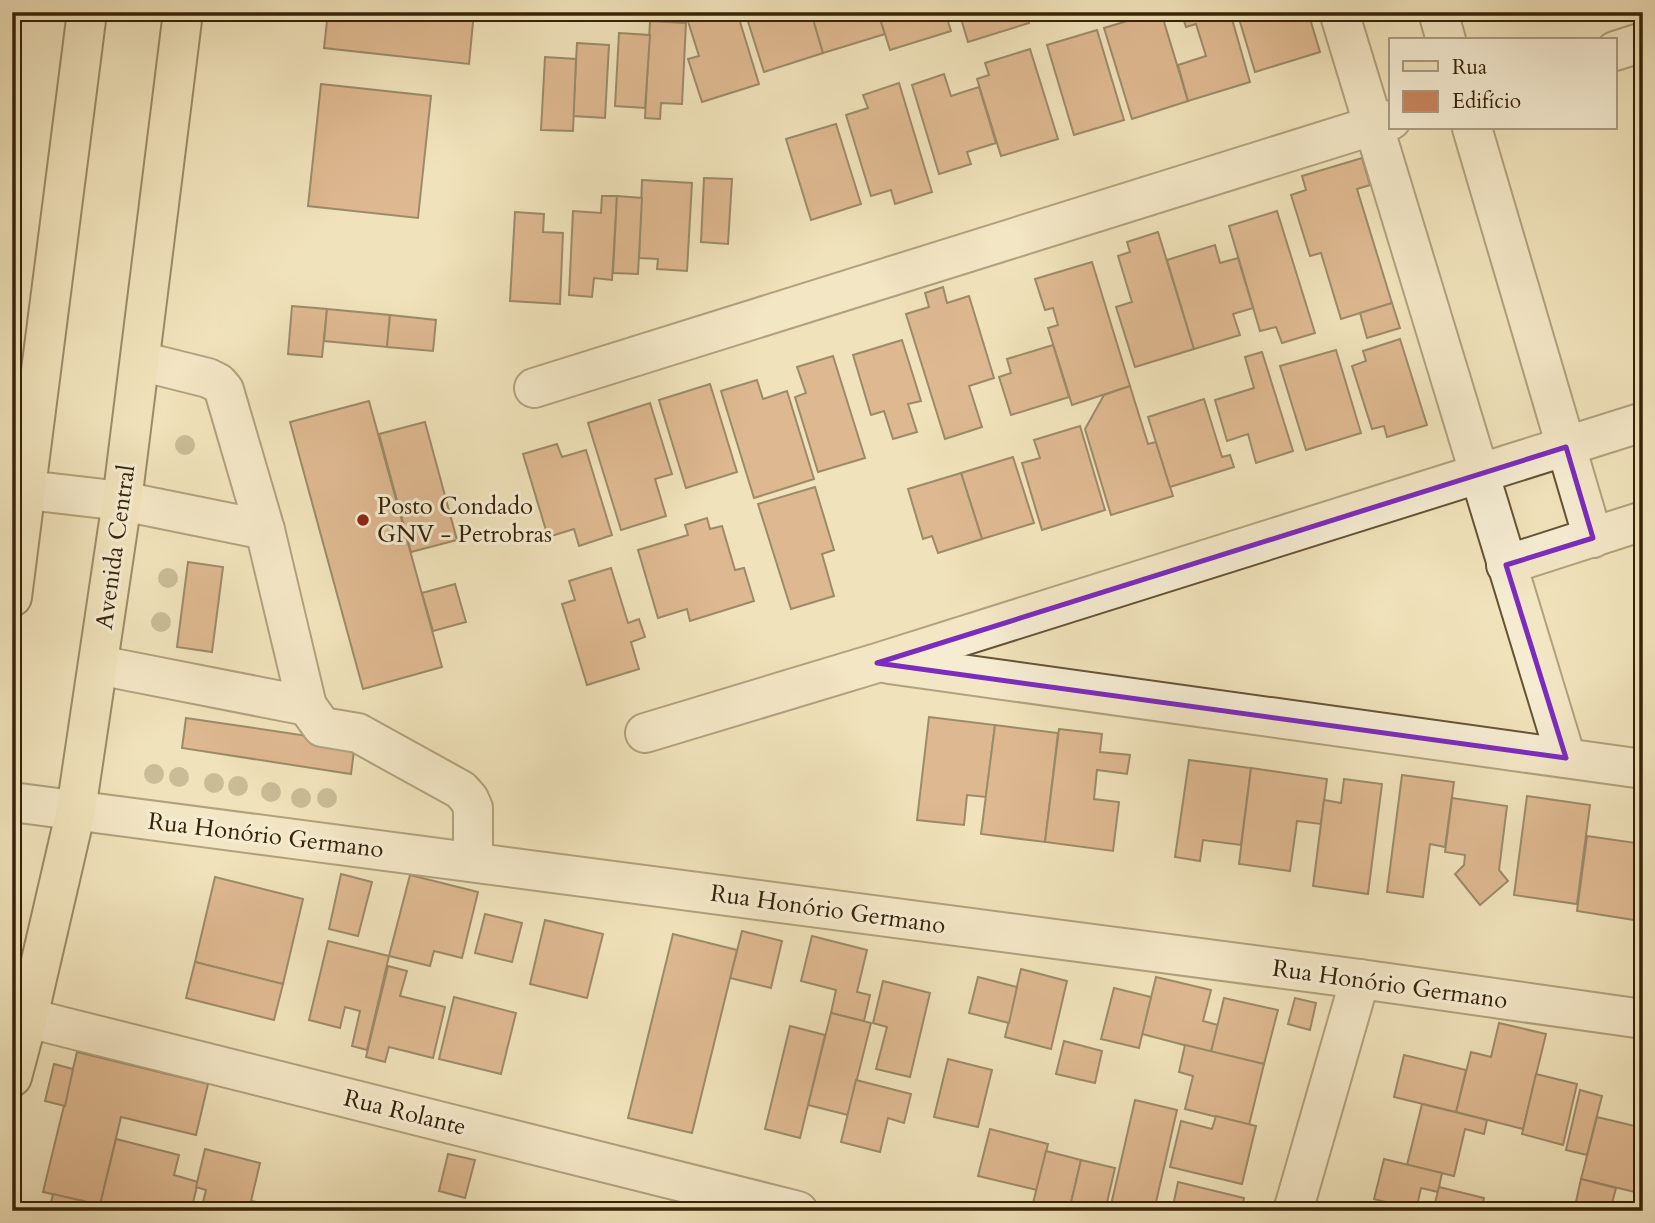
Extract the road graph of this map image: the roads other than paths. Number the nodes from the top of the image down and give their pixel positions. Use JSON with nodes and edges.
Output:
{"nodes":[{"id":1,"x":87,"y":12,"type":"edge"},
{"id":2,"x":183,"y":12,"type":"edge"},
{"id":3,"x":1339,"y":12,"type":"edge"},
{"id":4,"x":1438,"y":12,"type":"edge"},
{"id":5,"x":1445,"y":38,"type":"edge"},
{"id":6,"x":1643,"y":42,"type":"edge"},
{"id":7,"x":1616,"y":51,"type":"edge"},
{"id":8,"x":1382,"y":123,"type":"edge"},
{"id":9,"x":1473,"y":130,"type":"edge"},
{"id":10,"x":139,"y":361,"type":"junction"},
{"id":11,"x":534,"y":388,"type":"dead end"},
{"id":12,"x":1643,"y":422,"type":"edge"},
{"id":13,"x":1566,"y":447,"type":"junction"},
{"id":14,"x":1479,"y":474,"type":"junction"},
{"id":15,"x":27,"y":490,"type":"junction"},
{"id":16,"x":122,"y":501,"type":"junction"},
{"id":17,"x":1643,"y":521,"type":"edge"},
{"id":18,"x":265,"y":530,"type":"junction"},
{"id":19,"x":1593,"y":538,"type":"junction"},
{"id":20,"x":1506,"y":565,"type":"junction"},
{"id":21,"x":12,"y":597,"type":"edge"},
{"id":22,"x":877,"y":663,"type":"junction"},
{"id":23,"x":98,"y":665,"type":"junction"},
{"id":24,"x":307,"y":706,"type":"junction"},
{"id":25,"x":645,"y":733,"type":"dead end"},
{"id":26,"x":1566,"y":758,"type":"junction"},
{"id":27,"x":1643,"y":769,"type":"edge"},
{"id":28,"x":12,"y":802,"type":"edge"},
{"id":29,"x":76,"y":810,"type":"junction"},
{"id":30,"x":473,"y":862,"type":"junction"},
{"id":31,"x":1360,"y":979,"type":"junction"},
{"id":32,"x":20,"y":1016,"type":"edge"},
{"id":33,"x":1643,"y":1019,"type":"edge"},
{"id":34,"x":12,"y":1077,"type":"edge"},
{"id":35,"x":798,"y":1211,"type":"edge"},
{"id":36,"x":1293,"y":1211,"type":"edge"}],
"edges":[{"from":1,"to":15,"type":"main road"},
{"from":2,"to":10,"type":"main road","name":"Avenida Central"},
{"from":3,"to":8,"type":"street"},
{"from":4,"to":5,"type":"street"},
{"from":6,"to":7,"type":"street"},
{"from":8,"to":11,"type":"street"},
{"from":8,"to":14,"type":"street"},
{"from":9,"to":13,"type":"street"},
{"from":10,"to":16,"type":"main road","name":"Avenida Central"},
{"from":10,"to":18,"type":"street"},
{"from":12,"to":13,"type":"street"},
{"from":13,"to":14,"type":"street"},
{"from":13,"to":19,"type":"street"},
{"from":14,"to":20,"type":"street"},
{"from":14,"to":22,"type":"street"},
{"from":15,"to":16,"type":"street"},
{"from":15,"to":21,"type":"main road"},
{"from":16,"to":18,"type":"street"},
{"from":16,"to":23,"type":"main road","name":"Avenida Central"},
{"from":17,"to":19,"type":"street"},
{"from":18,"to":24,"type":"street"},
{"from":19,"to":20,"type":"street"},
{"from":20,"to":26,"type":"street"},
{"from":22,"to":25,"type":"street"},
{"from":22,"to":26,"type":"street"},
{"from":23,"to":24,"type":"street"},
{"from":23,"to":29,"type":"main road","name":"Avenida Central"},
{"from":24,"to":30,"type":"street"},
{"from":26,"to":27,"type":"street"},
{"from":28,"to":29,"type":"street","name":"Rua Honório Germano"},
{"from":29,"to":30,"type":"street","name":"Rua Honório Germano"},
{"from":29,"to":32,"type":"main road","name":"Avenida Central"},
{"from":30,"to":31,"type":"street","name":"Rua Honório Germano"},
{"from":31,"to":33,"type":"street","name":"Rua Honório Germano"},
{"from":31,"to":36,"type":"street"},
{"from":32,"to":34,"type":"main road","name":"Avenida Central"},
{"from":32,"to":35,"type":"street","name":"Rua Rolante"}]}
